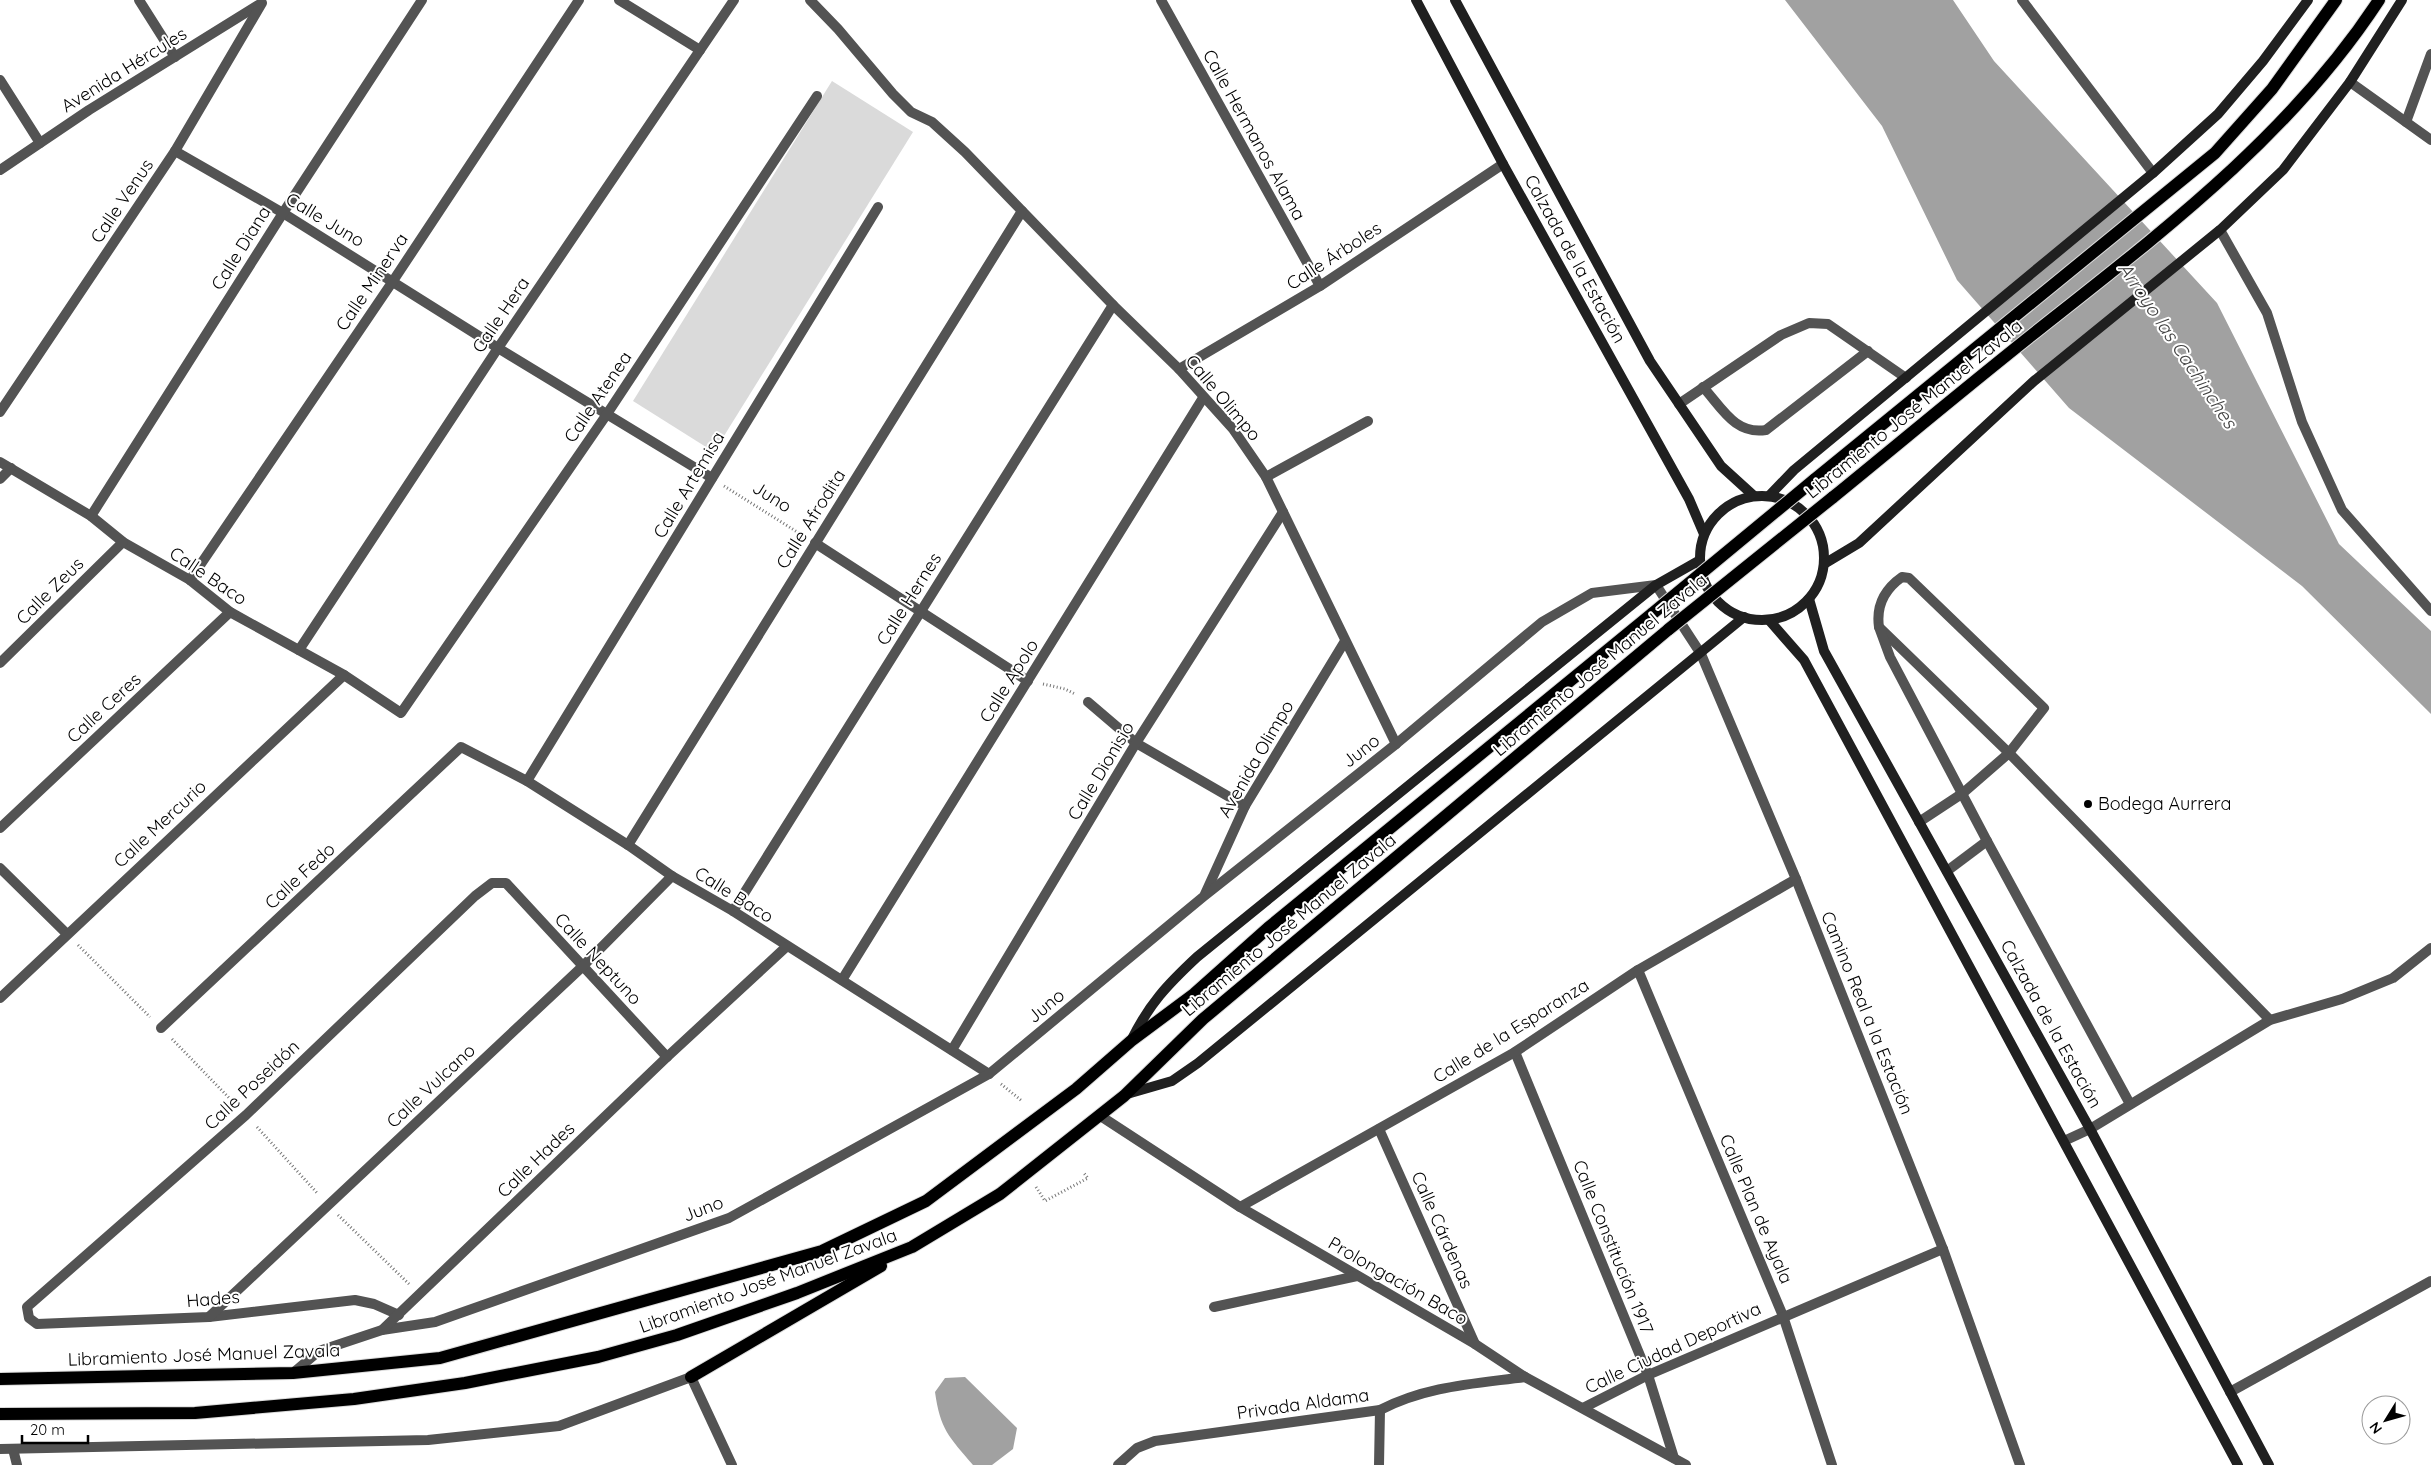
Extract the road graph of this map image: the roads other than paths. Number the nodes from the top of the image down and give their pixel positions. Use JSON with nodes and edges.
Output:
{"nodes":[{"id":1,"x":139,"y":0,"type":"edge"},
{"id":2,"x":422,"y":0,"type":"edge"},
{"id":3,"x":579,"y":0,"type":"edge"},
{"id":4,"x":619,"y":0,"type":"edge"},
{"id":5,"x":734,"y":0,"type":"edge"},
{"id":6,"x":810,"y":0,"type":"edge"},
{"id":7,"x":1161,"y":0,"type":"edge"},
{"id":8,"x":1416,"y":0,"type":"edge"},
{"id":9,"x":1455,"y":0,"type":"edge"},
{"id":10,"x":2022,"y":0,"type":"edge"},
{"id":11,"x":2308,"y":0,"type":"edge"},
{"id":12,"x":2336,"y":0,"type":"edge"},
{"id":13,"x":2379,"y":0,"type":"edge"},
{"id":14,"x":2402,"y":0,"type":"edge"},
{"id":15,"x":264,"y":2,"type":"edge"},
{"id":16,"x":700,"y":50,"type":"junction"},
{"id":17,"x":2431,"y":54,"type":"edge"},
{"id":18,"x":176,"y":57,"type":"junction"},
{"id":19,"x":0,"y":80,"type":"edge"},
{"id":20,"x":2350,"y":82,"type":"junction"},
{"id":21,"x":817,"y":96,"type":"dead end"},
{"id":22,"x":2406,"y":122,"type":"junction"},
{"id":23,"x":2431,"y":140,"type":"edge"},
{"id":24,"x":40,"y":143,"type":"junction"},
{"id":25,"x":175,"y":151,"type":"junction"},
{"id":26,"x":1503,"y":164,"type":"junction"},
{"id":27,"x":0,"y":170,"type":"edge"},
{"id":28,"x":2153,"y":172,"type":"junction"},
{"id":29,"x":878,"y":207,"type":"dead end"},
{"id":30,"x":1022,"y":211,"type":"junction"},
{"id":31,"x":282,"y":213,"type":"junction"},
{"id":32,"x":2220,"y":230,"type":"junction"},
{"id":33,"x":393,"y":281,"type":"junction"},
{"id":34,"x":1320,"y":286,"type":"junction"},
{"id":35,"x":1113,"y":305,"type":"junction"},
{"id":36,"x":498,"y":348,"type":"junction"},
{"id":37,"x":1868,"y":351,"type":"junction"},
{"id":38,"x":1179,"y":369,"type":"junction"},
{"id":39,"x":1906,"y":378,"type":"junction"},
{"id":40,"x":1704,"y":387,"type":"junction"},
{"id":41,"x":1203,"y":398,"type":"junction"},
{"id":42,"x":1679,"y":404,"type":"junction"},
{"id":43,"x":0,"y":412,"type":"edge"},
{"id":44,"x":607,"y":414,"type":"junction"},
{"id":45,"x":1368,"y":421,"type":"dead end"},
{"id":46,"x":0,"y":462,"type":"edge"},
{"id":47,"x":11,"y":468,"type":"junction"},
{"id":48,"x":712,"y":478,"type":"junction"},
{"id":49,"x":1266,"y":478,"type":"junction"},
{"id":50,"x":0,"y":479,"type":"edge"},
{"id":51,"x":1754,"y":496,"type":"junction"},
{"id":52,"x":1769,"y":496,"type":"junction"},
{"id":53,"x":1283,"y":512,"type":"junction"},
{"id":54,"x":91,"y":516,"type":"junction"},
{"id":55,"x":1704,"y":534,"type":"junction"},
{"id":56,"x":123,"y":542,"type":"junction"},
{"id":57,"x":815,"y":543,"type":"junction"},
{"id":58,"x":1700,"y":560,"type":"junction"},
{"id":59,"x":1824,"y":564,"type":"junction"},
{"id":60,"x":190,"y":580,"type":"junction"},
{"id":61,"x":1656,"y":585,"type":"junction"},
{"id":62,"x":1809,"y":598,"type":"junction"},
{"id":63,"x":2431,"y":610,"type":"edge"},
{"id":64,"x":230,"y":612,"type":"junction"},
{"id":65,"x":920,"y":612,"type":"junction"},
{"id":66,"x":1744,"y":617,"type":"junction"},
{"id":67,"x":1769,"y":620,"type":"junction"},
{"id":68,"x":1879,"y":627,"type":"junction"},
{"id":69,"x":1345,"y":641,"type":"junction"},
{"id":70,"x":299,"y":650,"type":"junction"},
{"id":71,"x":1702,"y":654,"type":"junction"},
{"id":72,"x":0,"y":664,"type":"edge"},
{"id":73,"x":344,"y":675,"type":"junction"},
{"id":74,"x":1028,"y":681,"type":"junction"},
{"id":75,"x":1088,"y":702,"type":"road end"},
{"id":76,"x":401,"y":713,"type":"joint"},
{"id":77,"x":1136,"y":744,"type":"junction"},
{"id":78,"x":1396,"y":744,"type":"junction"},
{"id":79,"x":461,"y":747,"type":"joint"},
{"id":80,"x":2010,"y":753,"type":"junction"},
{"id":81,"x":527,"y":781,"type":"junction"},
{"id":82,"x":1963,"y":793,"type":"junction"},
{"id":83,"x":1245,"y":806,"type":"junction"},
{"id":84,"x":1919,"y":822,"type":"junction"},
{"id":85,"x":0,"y":828,"type":"edge"},
{"id":86,"x":1987,"y":841,"type":"junction"},
{"id":87,"x":628,"y":845,"type":"junction"},
{"id":88,"x":0,"y":868,"type":"edge"},
{"id":89,"x":1948,"y":871,"type":"junction"},
{"id":90,"x":672,"y":876,"type":"junction"},
{"id":91,"x":1796,"y":879,"type":"junction"},
{"id":92,"x":506,"y":883,"type":"joint"},
{"id":93,"x":1203,"y":897,"type":"junction"},
{"id":94,"x":733,"y":911,"type":"junction"},
{"id":95,"x":67,"y":934,"type":"junction"},
{"id":96,"x":786,"y":947,"type":"junction"},
{"id":97,"x":2431,"y":948,"type":"edge"},
{"id":98,"x":582,"y":967,"type":"junction"},
{"id":99,"x":1638,"y":970,"type":"junction"},
{"id":100,"x":842,"y":980,"type":"junction"},
{"id":101,"x":0,"y":998,"type":"edge"},
{"id":102,"x":2270,"y":1020,"type":"junction"},
{"id":103,"x":161,"y":1028,"type":"dead end"},
{"id":104,"x":1131,"y":1041,"type":"junction"},
{"id":105,"x":952,"y":1050,"type":"junction"},
{"id":106,"x":1514,"y":1052,"type":"junction"},
{"id":107,"x":667,"y":1057,"type":"junction"},
{"id":108,"x":989,"y":1074,"type":"junction"},
{"id":109,"x":1124,"y":1096,"type":"junction"},
{"id":110,"x":2130,"y":1104,"type":"junction"},
{"id":111,"x":1099,"y":1115,"type":"junction"},
{"id":112,"x":1379,"y":1129,"type":"junction"},
{"id":113,"x":2090,"y":1129,"type":"junction"},
{"id":114,"x":2064,"y":1141,"type":"junction"},
{"id":115,"x":1240,"y":1207,"type":"junction"},
{"id":116,"x":912,"y":1247,"type":"junction"},
{"id":117,"x":1943,"y":1249,"type":"junction"},
{"id":118,"x":1357,"y":1276,"type":"junction"},
{"id":119,"x":2431,"y":1281,"type":"edge"},
{"id":120,"x":1214,"y":1306,"type":"dead end"},
{"id":121,"x":399,"y":1315,"type":"junction"},
{"id":122,"x":1783,"y":1316,"type":"junction"},
{"id":123,"x":209,"y":1317,"type":"junction"},
{"id":124,"x":29,"y":1318,"type":"joint"},
{"id":125,"x":382,"y":1330,"type":"junction"},
{"id":126,"x":1474,"y":1344,"type":"junction"},
{"id":127,"x":293,"y":1373,"type":"junction"},
{"id":128,"x":1648,"y":1375,"type":"junction"},
{"id":129,"x":691,"y":1377,"type":"junction"},
{"id":130,"x":1525,"y":1377,"type":"junction"},
{"id":131,"x":0,"y":1379,"type":"edge"},
{"id":132,"x":2230,"y":1392,"type":"junction"},
{"id":133,"x":1583,"y":1408,"type":"junction"},
{"id":134,"x":1380,"y":1410,"type":"junction"},
{"id":135,"x":0,"y":1414,"type":"edge"},
{"id":136,"x":0,"y":1449,"type":"edge"},
{"id":137,"x":13,"y":1449,"type":"junction"},
{"id":138,"x":1674,"y":1458,"type":"junction"},
{"id":139,"x":17,"y":1465,"type":"edge"},
{"id":140,"x":732,"y":1465,"type":"edge"},
{"id":141,"x":1118,"y":1465,"type":"edge"},
{"id":142,"x":1379,"y":1465,"type":"edge"},
{"id":143,"x":1686,"y":1465,"type":"edge"},
{"id":144,"x":1832,"y":1465,"type":"edge"},
{"id":145,"x":2020,"y":1465,"type":"edge"},
{"id":146,"x":2238,"y":1465,"type":"edge"},
{"id":147,"x":2269,"y":1465,"type":"edge"}],
"edges":[{"from":1,"to":18,"type":"street"},
{"from":2,"to":31,"type":"street","name":"Calle Diana"},
{"from":3,"to":33,"type":"street","name":"Calle Minerva"},
{"from":4,"to":16,"type":"street"},
{"from":5,"to":16,"type":"street","name":"Calle Hera"},
{"from":6,"to":30,"type":"street","name":"Calle Olimpo"},
{"from":7,"to":34,"type":"street","name":"Calle Hermanos Alama"},
{"from":8,"to":26,"type":"main road","name":"Calzada de la Estación"},
{"from":9,"to":42,"type":"main road","name":"Calzada de la Estación"},
{"from":10,"to":28,"type":"street"},
{"from":11,"to":28,"type":"main road"},
{"from":12,"to":104,"type":"main road","name":"Libramiento José Manuel Zavala","bridge":true},
{"from":13,"to":109,"type":"main road","name":"Libramiento José Manuel Zavala","bridge":true},
{"from":14,"to":20,"type":"main road"},
{"from":15,"to":18,"type":"street","name":"Avenida Hércules"},
{"from":15,"to":25,"type":"street","name":"Calle Venus"},
{"from":16,"to":36,"type":"street","name":"Calle Hera"},
{"from":17,"to":22,"type":"street"},
{"from":18,"to":24,"type":"street","name":"Avenida Hércules"},
{"from":19,"to":24,"type":"street"},
{"from":20,"to":22,"type":"street"},
{"from":20,"to":32,"type":"main road"},
{"from":21,"to":44,"type":"street","name":"Calle Atenea"},
{"from":22,"to":23,"type":"street"},
{"from":24,"to":27,"type":"street","name":"Avenida Hércules"},
{"from":25,"to":31,"type":"street","name":"Calle Juno"},
{"from":25,"to":43,"type":"street","name":"Calle Venus"},
{"from":26,"to":34,"type":"street","name":"Calle Árboles"},
{"from":26,"to":55,"type":"main road","name":"Calzada de la Estación"},
{"from":28,"to":39,"type":"main road"},
{"from":29,"to":48,"type":"street","name":"Calle Artemisa"},
{"from":30,"to":35,"type":"street","name":"Calle Olimpo"},
{"from":30,"to":57,"type":"street","name":"Calle Afrodita"},
{"from":31,"to":33,"type":"street","name":"Calle Juno"},
{"from":31,"to":54,"type":"street","name":"Calle Diana"},
{"from":32,"to":59,"type":"main road"},
{"from":32,"to":63,"type":"street"},
{"from":33,"to":36,"type":"street","name":"Calle Juno"},
{"from":33,"to":60,"type":"street","name":"Calle Minerva"},
{"from":34,"to":38,"type":"street","name":"Calle Árboles"},
{"from":35,"to":38,"type":"street","name":"Calle Olimpo"},
{"from":35,"to":65,"type":"street","name":"Calle Hernes"},
{"from":36,"to":44,"type":"street","name":"Calle Juno"},
{"from":36,"to":70,"type":"street","name":"Calle Hera"},
{"from":37,"to":39,"type":"street"},
{"from":37,"to":40,"type":"street"},
{"from":37,"to":40,"type":"street"},
{"from":38,"to":41,"type":"street","name":"Calle Olimpo"},
{"from":39,"to":52,"type":"main road"},
{"from":40,"to":42,"type":"street"},
{"from":41,"to":49,"type":"street","name":"Calle Olimpo"},
{"from":41,"to":74,"type":"street","name":"Calle Apolo"},
{"from":42,"to":51,"type":"main road","name":"Calzada de la Estación"},
{"from":44,"to":48,"type":"street","name":"Calle Juno"},
{"from":44,"to":76,"type":"street","name":"Calle Atenea"},
{"from":45,"to":49,"type":"street"},
{"from":46,"to":47,"type":"street","name":"Calle Baco"},
{"from":47,"to":50,"type":"street"},
{"from":47,"to":54,"type":"street","name":"Calle Baco"},
{"from":48,"to":81,"type":"street","name":"Calle Artemisa"},
{"from":49,"to":53,"type":"street","name":"Calle Olimpo"},
{"from":51,"to":52,"type":"main road"},
{"from":51,"to":55,"type":"main road"},
{"from":52,"to":59,"type":"main road"},
{"from":53,"to":69,"type":"street","name":"Calle Olimpo"},
{"from":53,"to":77,"type":"street","name":"Calle Dionisio"},
{"from":54,"to":56,"type":"street","name":"Calle Baco"},
{"from":55,"to":58,"type":"main road"},
{"from":56,"to":60,"type":"street","name":"Calle Baco"},
{"from":56,"to":72,"type":"street","name":"Calle Zeus"},
{"from":57,"to":65,"type":"street"},
{"from":57,"to":87,"type":"street","name":"Calle Afrodita"},
{"from":58,"to":61,"type":"main road"},
{"from":58,"to":66,"type":"main road"},
{"from":59,"to":62,"type":"main road"},
{"from":60,"to":64,"type":"street","name":"Calle Baco"},
{"from":61,"to":71,"type":"street","name":"Camino Real a la Estación"},
{"from":61,"to":78,"type":"street","name":"Juno"},
{"from":61,"to":104,"type":"main road"},
{"from":62,"to":67,"type":"main road"},
{"from":62,"to":84,"type":"main road","name":"Calzada de la Estación"},
{"from":64,"to":70,"type":"street","name":"Calle Baco"},
{"from":64,"to":85,"type":"street","name":"Calle Ceres"},
{"from":65,"to":74,"type":"street"},
{"from":65,"to":94,"type":"street","name":"Calle Hernes"},
{"from":66,"to":67,"type":"main road"},
{"from":66,"to":71,"type":"main road"},
{"from":67,"to":114,"type":"main road"},
{"from":68,"to":80,"type":"street"},
{"from":68,"to":80,"type":"street"},
{"from":68,"to":82,"type":"street"},
{"from":69,"to":78,"type":"street","name":"Calle Olimpo"},
{"from":69,"to":83,"type":"street","name":"Avenida Olimpo"},
{"from":70,"to":73,"type":"street","name":"Calle Baco"},
{"from":71,"to":91,"type":"street","name":"Camino Real a la Estación"},
{"from":71,"to":109,"type":"main road"},
{"from":73,"to":76,"type":"street","name":"Calle Baco"},
{"from":73,"to":95,"type":"street","name":"Calle Mercurio"},
{"from":74,"to":100,"type":"street","name":"Calle Apolo"},
{"from":75,"to":77,"type":"street"},
{"from":77,"to":83,"type":"street"},
{"from":77,"to":105,"type":"street","name":"Calle Dionisio"},
{"from":78,"to":93,"type":"street","name":"Juno"},
{"from":79,"to":81,"type":"street","name":"Calle Baco"},
{"from":79,"to":103,"type":"street","name":"Calle Fedo"},
{"from":80,"to":82,"type":"street"},
{"from":80,"to":102,"type":"street"},
{"from":81,"to":87,"type":"street","name":"Calle Baco"},
{"from":82,"to":84,"type":"street"},
{"from":82,"to":86,"type":"street"},
{"from":83,"to":93,"type":"street","name":"Avenida Olimpo"},
{"from":84,"to":89,"type":"main road","name":"Calzada de la Estación"},
{"from":86,"to":89,"type":"street"},
{"from":86,"to":110,"type":"street"},
{"from":87,"to":90,"type":"street","name":"Calle Baco"},
{"from":88,"to":95,"type":"street"},
{"from":89,"to":113,"type":"main road","name":"Calzada de la Estación"},
{"from":90,"to":94,"type":"street","name":"Calle Baco"},
{"from":90,"to":98,"type":"street","name":"Calle Vulcano"},
{"from":91,"to":99,"type":"street","name":"Calle de la Esparanza"},
{"from":91,"to":117,"type":"street","name":"Camino Real a la Estación"},
{"from":92,"to":98,"type":"street","name":"Calle Neptuno"},
{"from":92,"to":124,"type":"street","name":"Calle Poseidón"},
{"from":93,"to":108,"type":"street","name":"Juno"},
{"from":94,"to":96,"type":"street","name":"Calle Baco"},
{"from":95,"to":101,"type":"street","name":"Calle Mercurio"},
{"from":96,"to":100,"type":"street","name":"Calle Baco"},
{"from":96,"to":107,"type":"street","name":"Calle Hades"},
{"from":97,"to":102,"type":"street"},
{"from":98,"to":107,"type":"street","name":"Calle Neptuno"},
{"from":98,"to":123,"type":"street","name":"Calle Vulcano"},
{"from":99,"to":106,"type":"street","name":"Calle de la Esparanza"},
{"from":99,"to":122,"type":"street","name":"Calle Plan de Ayala"},
{"from":100,"to":105,"type":"street","name":"Calle Baco"},
{"from":102,"to":110,"type":"street"},
{"from":104,"to":127,"type":"main road","name":"Libramiento José Manuel Zavala"},
{"from":105,"to":108,"type":"street","name":"Calle Baco"},
{"from":106,"to":112,"type":"street","name":"Calle de la Esparanza"},
{"from":106,"to":128,"type":"street","name":"Calle Constitución 1917"},
{"from":107,"to":121,"type":"street","name":"Calle Hades"},
{"from":108,"to":125,"type":"street","name":"Juno"},
{"from":109,"to":111,"type":"main road","name":"Libramiento José Manuel Zavala"},
{"from":110,"to":113,"type":"street"},
{"from":111,"to":115,"type":"street","name":"Prolongación Baco"},
{"from":111,"to":116,"type":"main road","name":"Libramiento José Manuel Zavala"},
{"from":112,"to":115,"type":"street","name":"Calle de la Esparanza"},
{"from":112,"to":126,"type":"street","name":"Calle Cárdenas"},
{"from":113,"to":114,"type":"street"},
{"from":113,"to":132,"type":"main road","name":"Calzada de la Estación"},
{"from":114,"to":146,"type":"main road"},
{"from":115,"to":118,"type":"street","name":"Prolongación Baco"},
{"from":116,"to":129,"type":"main road"},
{"from":116,"to":135,"type":"main road","name":"Libramiento José Manuel Zavala"},
{"from":117,"to":122,"type":"street","name":"Calle Ciudad Deportiva"},
{"from":117,"to":145,"type":"street","name":"Camino Real a la Estación"},
{"from":118,"to":120,"type":"street"},
{"from":118,"to":126,"type":"street","name":"Prolongación Baco"},
{"from":119,"to":132,"type":"street"},
{"from":121,"to":123,"type":"street","name":"Hades"},
{"from":121,"to":125,"type":"street","name":"Calle Hades"},
{"from":122,"to":128,"type":"street","name":"Calle Ciudad Deportiva"},
{"from":122,"to":144,"type":"street","name":"Calle Plan de Ayala"},
{"from":123,"to":124,"type":"street","name":"Hades"},
{"from":125,"to":127,"type":"street","name":"Calle Hades"},
{"from":126,"to":130,"type":"street","name":"Prolongación Baco"},
{"from":127,"to":131,"type":"main road","name":"Libramiento José Manuel Zavala"},
{"from":128,"to":133,"type":"street","name":"Calle Ciudad Deportiva"},
{"from":128,"to":138,"type":"street","name":"Calle Constitución 1917"},
{"from":129,"to":137,"type":"street"},
{"from":129,"to":140,"type":"street"},
{"from":130,"to":133,"type":"street","name":"Prolongación Baco"},
{"from":130,"to":134,"type":"street","name":"Privada Aldama"},
{"from":132,"to":147,"type":"main road","name":"Calzada de la Estación"},
{"from":133,"to":138,"type":"street","name":"Prolongación Baco"},
{"from":134,"to":141,"type":"street","name":"Privada Aldama"},
{"from":134,"to":142,"type":"street"},
{"from":136,"to":137,"type":"street"},
{"from":137,"to":139,"type":"street"},
{"from":138,"to":143,"type":"street","name":"Prolongación Baco"}]}
